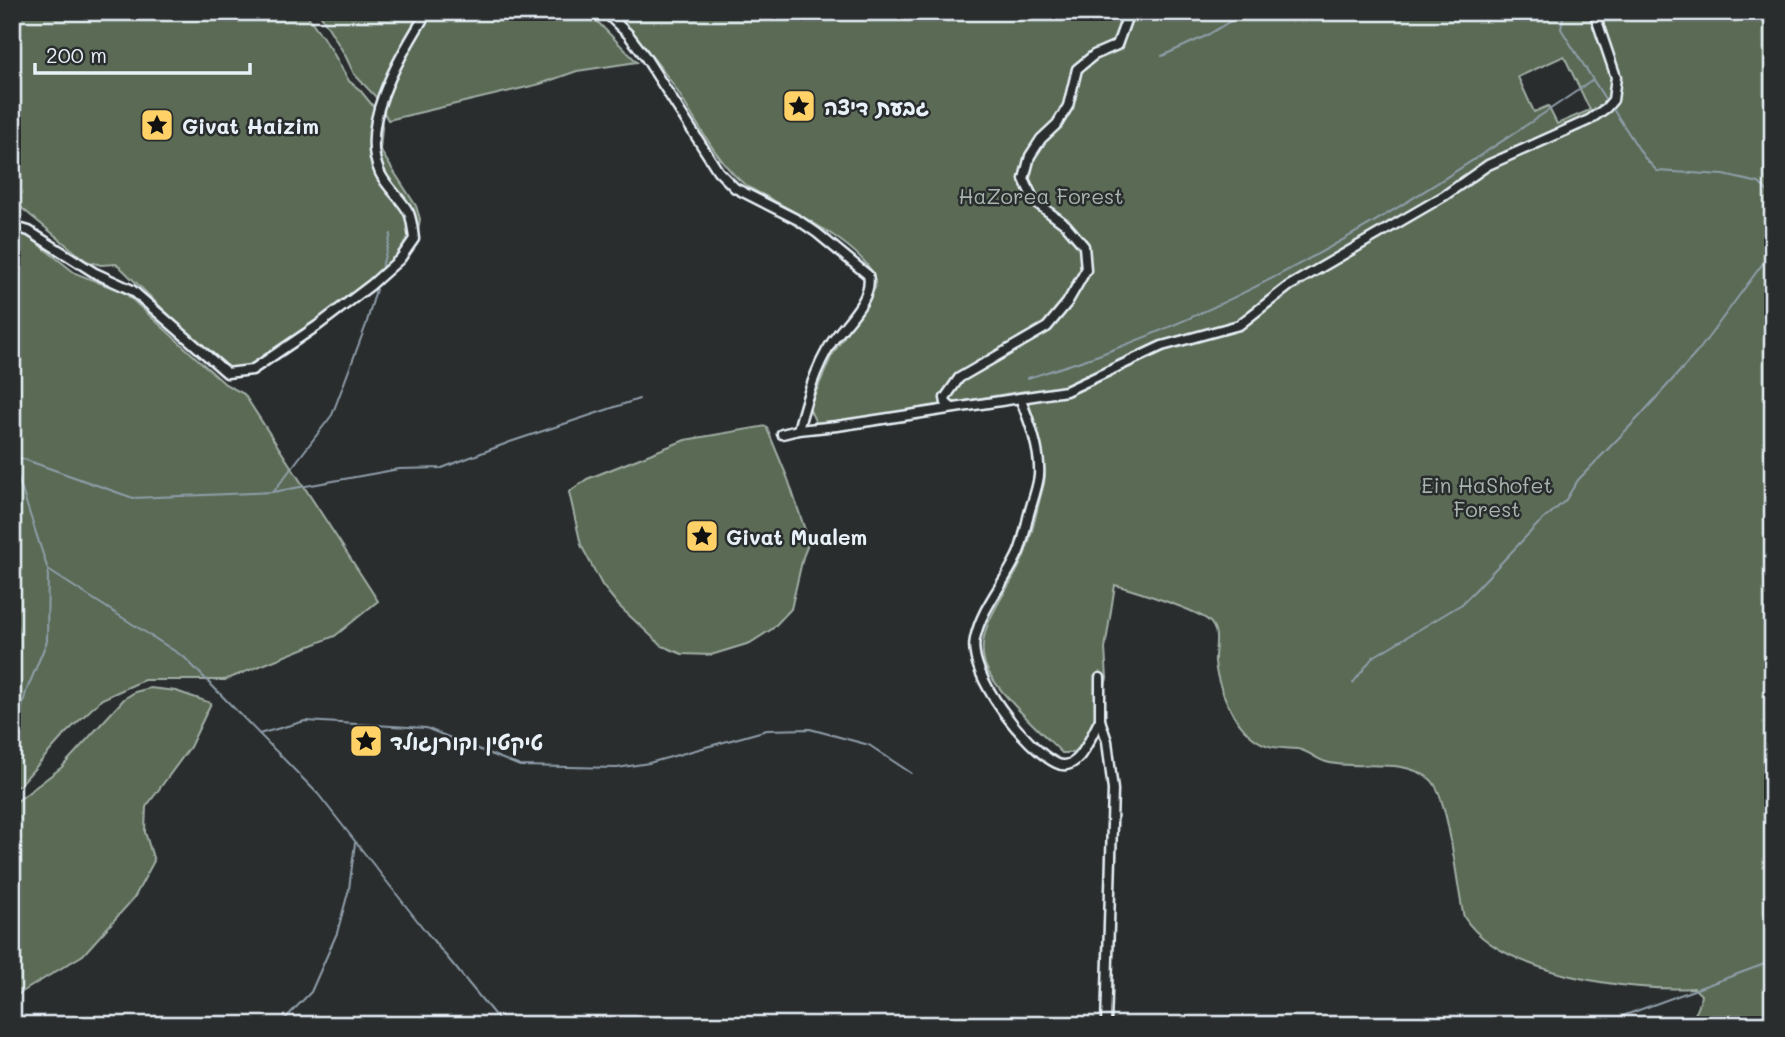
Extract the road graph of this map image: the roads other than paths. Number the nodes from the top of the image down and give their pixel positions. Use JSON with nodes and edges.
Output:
{"nodes":[{"id":1,"x":427,"y":12,"type":"edge"},
{"id":2,"x":605,"y":12,"type":"edge"},
{"id":3,"x":1129,"y":12,"type":"edge"},
{"id":4,"x":1594,"y":12,"type":"edge"},
{"id":5,"x":12,"y":226,"type":"edge"},
{"id":6,"x":1020,"y":398,"type":"junction"},
{"id":7,"x":952,"y":408,"type":"junction"},
{"id":8,"x":798,"y":430,"type":"junction"},
{"id":9,"x":782,"y":434,"type":"dead end"},
{"id":10,"x":1100,"y":678,"type":"dead end"},
{"id":11,"x":1100,"y":720,"type":"junction"},
{"id":12,"x":1106,"y":1025,"type":"edge"}],
"edges":[{"from":1,"to":5,"type":"street"},
{"from":2,"to":8,"type":"street"},
{"from":3,"to":7,"type":"street"},
{"from":4,"to":6,"type":"street"},
{"from":6,"to":7,"type":"street"},
{"from":6,"to":11,"type":"street"},
{"from":7,"to":8,"type":"street"},
{"from":8,"to":9,"type":"street"},
{"from":10,"to":11,"type":"street"},
{"from":11,"to":12,"type":"street"}]}
